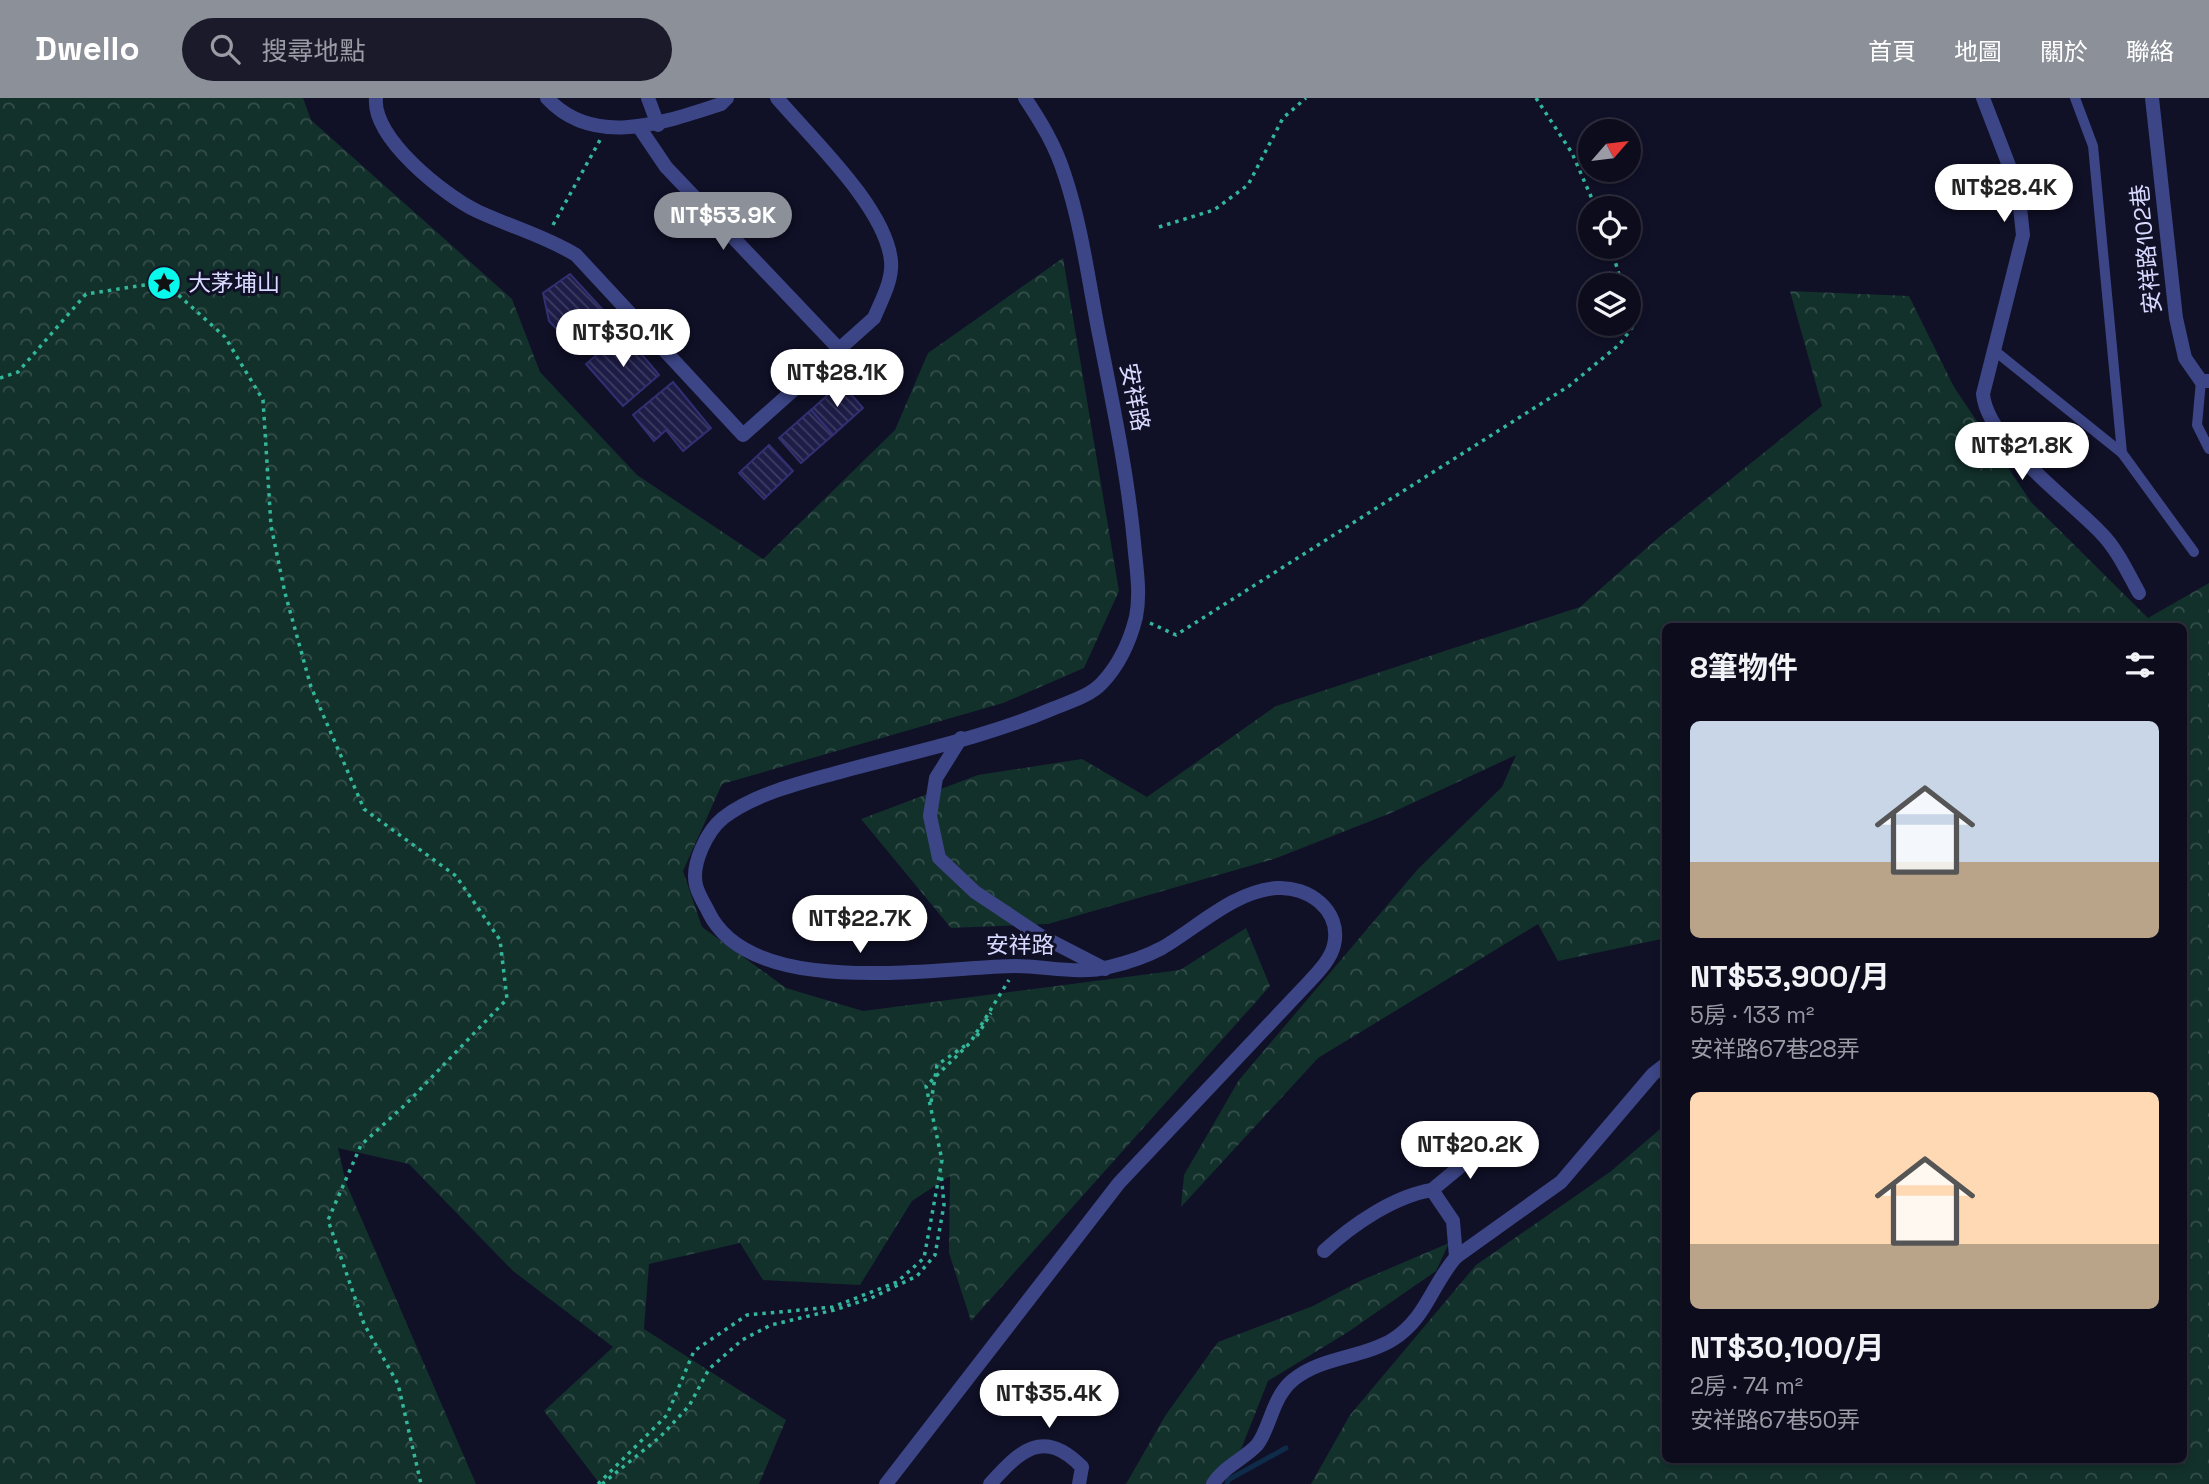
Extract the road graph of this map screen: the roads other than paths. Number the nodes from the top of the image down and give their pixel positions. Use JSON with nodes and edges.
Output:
{"nodes":[{"id":1,"x":376,"y":98,"type":"edge"},
{"id":2,"x":547,"y":98,"type":"edge"},
{"id":3,"x":648,"y":98,"type":"edge"},
{"id":4,"x":727,"y":98,"type":"edge"},
{"id":5,"x":778,"y":98,"type":"edge"},
{"id":6,"x":1026,"y":98,"type":"edge"},
{"id":7,"x":1983,"y":98,"type":"edge"},
{"id":8,"x":2075,"y":98,"type":"edge"},
{"id":9,"x":2152,"y":98,"type":"edge"},
{"id":10,"x":658,"y":125,"type":"junction"},
{"id":11,"x":639,"y":127,"type":"junction"},
{"id":12,"x":840,"y":350,"type":"junction"},
{"id":13,"x":1995,"y":351,"type":"junction"},
{"id":14,"x":2205,"y":381,"type":"edge"},
{"id":15,"x":2209,"y":449,"type":"edge"},
{"id":16,"x":2122,"y":453,"type":"junction"},
{"id":17,"x":2194,"y":552,"type":"dead end"},
{"id":18,"x":2139,"y":593,"type":"dead end"},
{"id":19,"x":961,"y":738,"type":"junction"},
{"id":20,"x":1105,"y":969,"type":"junction"},
{"id":21,"x":1662,"y":1067,"type":"edge"},
{"id":22,"x":1486,"y":1145,"type":"dead end"},
{"id":23,"x":1432,"y":1190,"type":"junction"},
{"id":24,"x":1324,"y":1251,"type":"dead end"},
{"id":25,"x":1456,"y":1257,"type":"junction"},
{"id":26,"x":886,"y":1484,"type":"edge"},
{"id":27,"x":990,"y":1484,"type":"edge"},
{"id":28,"x":1079,"y":1484,"type":"edge"},
{"id":29,"x":1213,"y":1484,"type":"edge"}],
"edges":[{"from":1,"to":12,"type":"street"},
{"from":2,"to":11,"type":"street"},
{"from":3,"to":10,"type":"street"},
{"from":4,"to":10,"type":"street"},
{"from":5,"to":12,"type":"street"},
{"from":6,"to":19,"type":"street","name":"安祥路"},
{"from":7,"to":13,"type":"street"},
{"from":8,"to":16,"type":"lane"},
{"from":9,"to":14,"type":"street","name":"安祥路102巷"},
{"from":10,"to":11,"type":"street"},
{"from":11,"to":12,"type":"street"},
{"from":13,"to":16,"type":"lane"},
{"from":13,"to":18,"type":"street"},
{"from":14,"to":15,"type":"lane"},
{"from":16,"to":17,"type":"lane"},
{"from":19,"to":20,"type":"street"},
{"from":19,"to":20,"type":"street","name":"安祥路"},
{"from":20,"to":26,"type":"street","name":"安祥路"},
{"from":21,"to":25,"type":"street"},
{"from":22,"to":23,"type":"street"},
{"from":23,"to":24,"type":"street"},
{"from":23,"to":25,"type":"street"},
{"from":25,"to":29,"type":"street"},
{"from":27,"to":28,"type":"street"}]}
